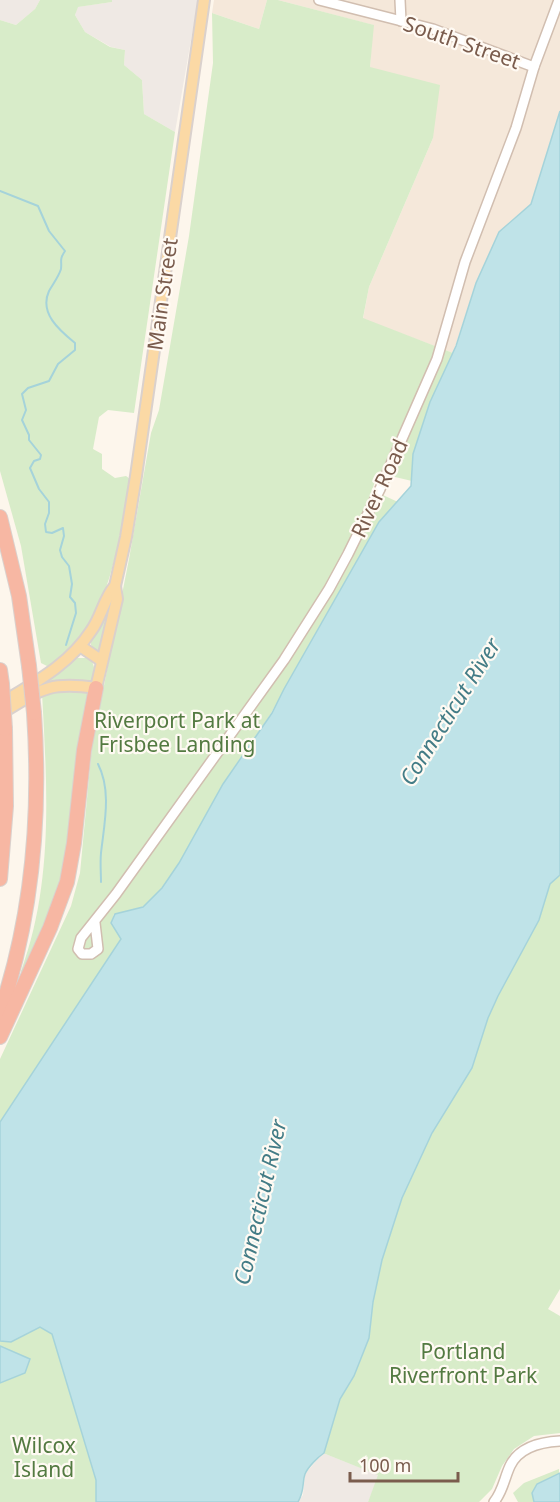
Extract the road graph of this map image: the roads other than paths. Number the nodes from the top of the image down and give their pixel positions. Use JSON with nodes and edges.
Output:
{"nodes":[{"id":1,"x":204,"y":0,"type":"edge"},
{"id":2,"x":319,"y":0,"type":"edge"},
{"id":3,"x":400,"y":0,"type":"edge"},
{"id":4,"x":559,"y":0,"type":"edge"},
{"id":5,"x":401,"y":21,"type":"junction"},
{"id":6,"x":534,"y":67,"type":"junction"},
{"id":7,"x":0,"y":517,"type":"edge"},
{"id":8,"x":115,"y":586,"type":"junction"},
{"id":9,"x":80,"y":646,"type":"junction"},
{"id":10,"x":102,"y":661,"type":"junction"},
{"id":11,"x":1,"y":677,"type":"edge"},
{"id":12,"x":96,"y":688,"type":"junction"},
{"id":13,"x":0,"y":704,"type":"edge"},
{"id":14,"x":0,"y":714,"type":"edge"},
{"id":15,"x":0,"y":879,"type":"edge"},
{"id":16,"x":95,"y":923,"type":"dead end"},
{"id":17,"x":0,"y":1013,"type":"edge"},
{"id":18,"x":0,"y":1037,"type":"edge"},
{"id":19,"x":560,"y":1441,"type":"edge"},
{"id":20,"x":494,"y":1502,"type":"edge"}],
"edges":[{"from":1,"to":8,"type":"main road","name":"Main Street"},
{"from":2,"to":5,"type":"street","name":"South Street"},
{"from":3,"to":5,"type":"street"},
{"from":4,"to":6,"type":"street","name":"River Road"},
{"from":5,"to":6,"type":"street","name":"South Street"},
{"from":6,"to":16,"type":"street","name":"River Road"},
{"from":7,"to":17,"type":"highway","bridge":true},
{"from":8,"to":9,"type":"main road","name":"Main Street"},
{"from":8,"to":10,"type":"main road","name":"Main Street"},
{"from":9,"to":10,"type":"main road"},
{"from":9,"to":13,"type":"main road","name":"Main Street"},
{"from":10,"to":12,"type":"main road","name":"Main Street"},
{"from":11,"to":15,"type":"highway","bridge":true},
{"from":12,"to":14,"type":"main road"},
{"from":12,"to":18,"type":"highway"},
{"from":19,"to":20,"type":"street"}]}
